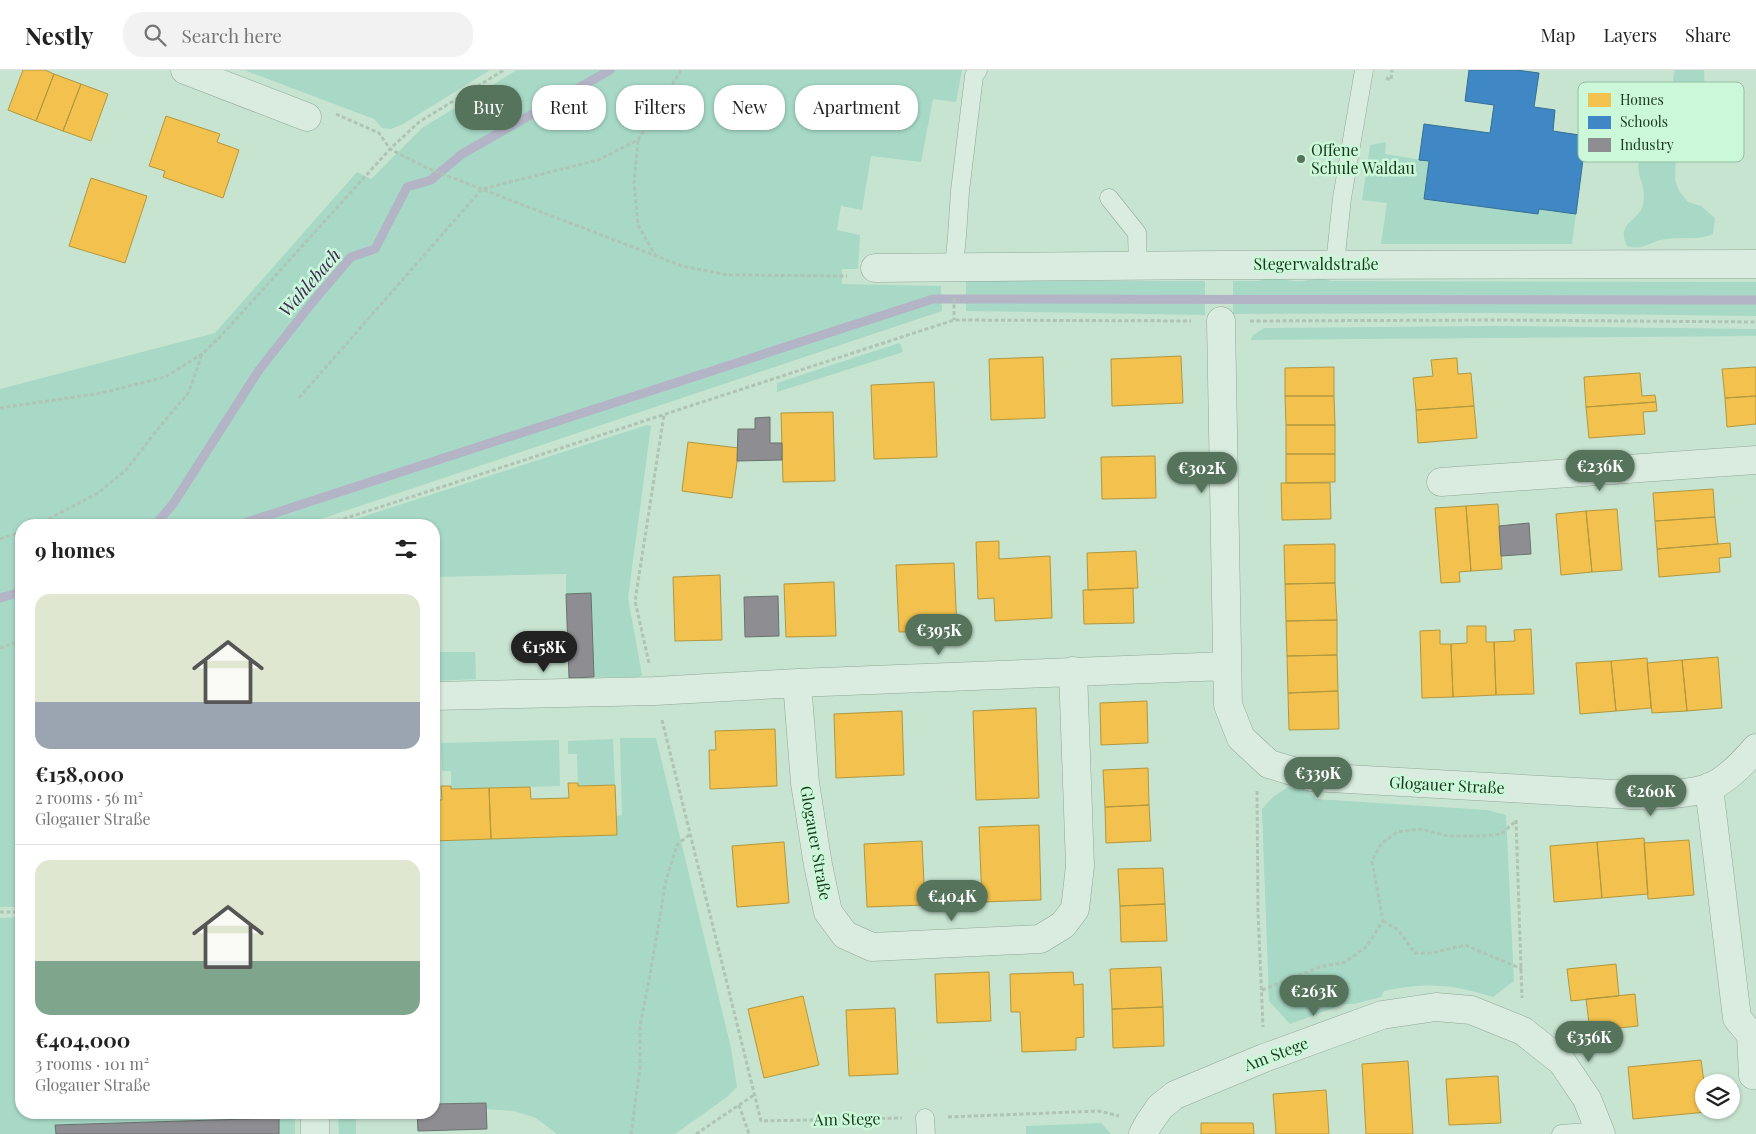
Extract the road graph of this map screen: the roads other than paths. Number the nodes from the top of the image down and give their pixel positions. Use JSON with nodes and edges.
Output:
{"nodes":[{"id":1,"x":185,"y":70,"type":"edge"},
{"id":2,"x":978,"y":70,"type":"edge"},
{"id":3,"x":1364,"y":70,"type":"edge"},
{"id":4,"x":307,"y":117,"type":"road end"},
{"id":5,"x":1109,"y":198,"type":"dead end"},
{"id":6,"x":1335,"y":264,"type":"junction"},
{"id":7,"x":1756,"y":264,"type":"edge"},
{"id":8,"x":1138,"y":266,"type":"junction"},
{"id":9,"x":954,"y":267,"type":"junction"},
{"id":10,"x":875,"y":268,"type":"road end"},
{"id":11,"x":1221,"y":321,"type":"road end"},
{"id":12,"x":1756,"y":460,"type":"edge"},
{"id":13,"x":1441,"y":482,"type":"dead end"},
{"id":14,"x":1226,"y":666,"type":"junction"},
{"id":15,"x":1073,"y":671,"type":"junction"},
{"id":16,"x":797,"y":683,"type":"junction"},
{"id":17,"x":440,"y":696,"type":"edge"},
{"id":18,"x":1756,"y":748,"type":"edge"},
{"id":19,"x":1710,"y":787,"type":"junction"},
{"id":20,"x":1752,"y":1075,"type":"dead end"},
{"id":21,"x":315,"y":1119,"type":"edge"},
{"id":22,"x":1146,"y":1128,"type":"edge"},
{"id":23,"x":1600,"y":1133,"type":"edge"},
{"id":24,"x":315,"y":1134,"type":"edge"},
{"id":25,"x":1562,"y":1134,"type":"edge"}],
"edges":[{"from":1,"to":4,"type":"street"},
{"from":2,"to":9,"type":"lane"},
{"from":3,"to":6,"type":"lane"},
{"from":5,"to":8,"type":"lane"},
{"from":6,"to":7,"type":"street","name":"Stegerwaldstraße"},
{"from":6,"to":8,"type":"street","name":"Stegerwaldstraße"},
{"from":8,"to":9,"type":"street","name":"Stegerwaldstraße"},
{"from":9,"to":10,"type":"street","name":"Stegerwaldstraße"},
{"from":11,"to":14,"type":"street","name":"Glogauer Straße"},
{"from":12,"to":13,"type":"street"},
{"from":14,"to":15,"type":"street"},
{"from":14,"to":19,"type":"street","name":"Glogauer Straße"},
{"from":15,"to":16,"type":"street"},
{"from":15,"to":16,"type":"street","name":"Glogauer Straße"},
{"from":16,"to":17,"type":"street"},
{"from":18,"to":19,"type":"street","name":"Glogauer Straße"},
{"from":19,"to":20,"type":"street"},
{"from":21,"to":24,"type":"street"},
{"from":22,"to":23,"type":"street","name":"Am Stege"},
{"from":23,"to":25,"type":"lane","name":"Am Stege"}]}
